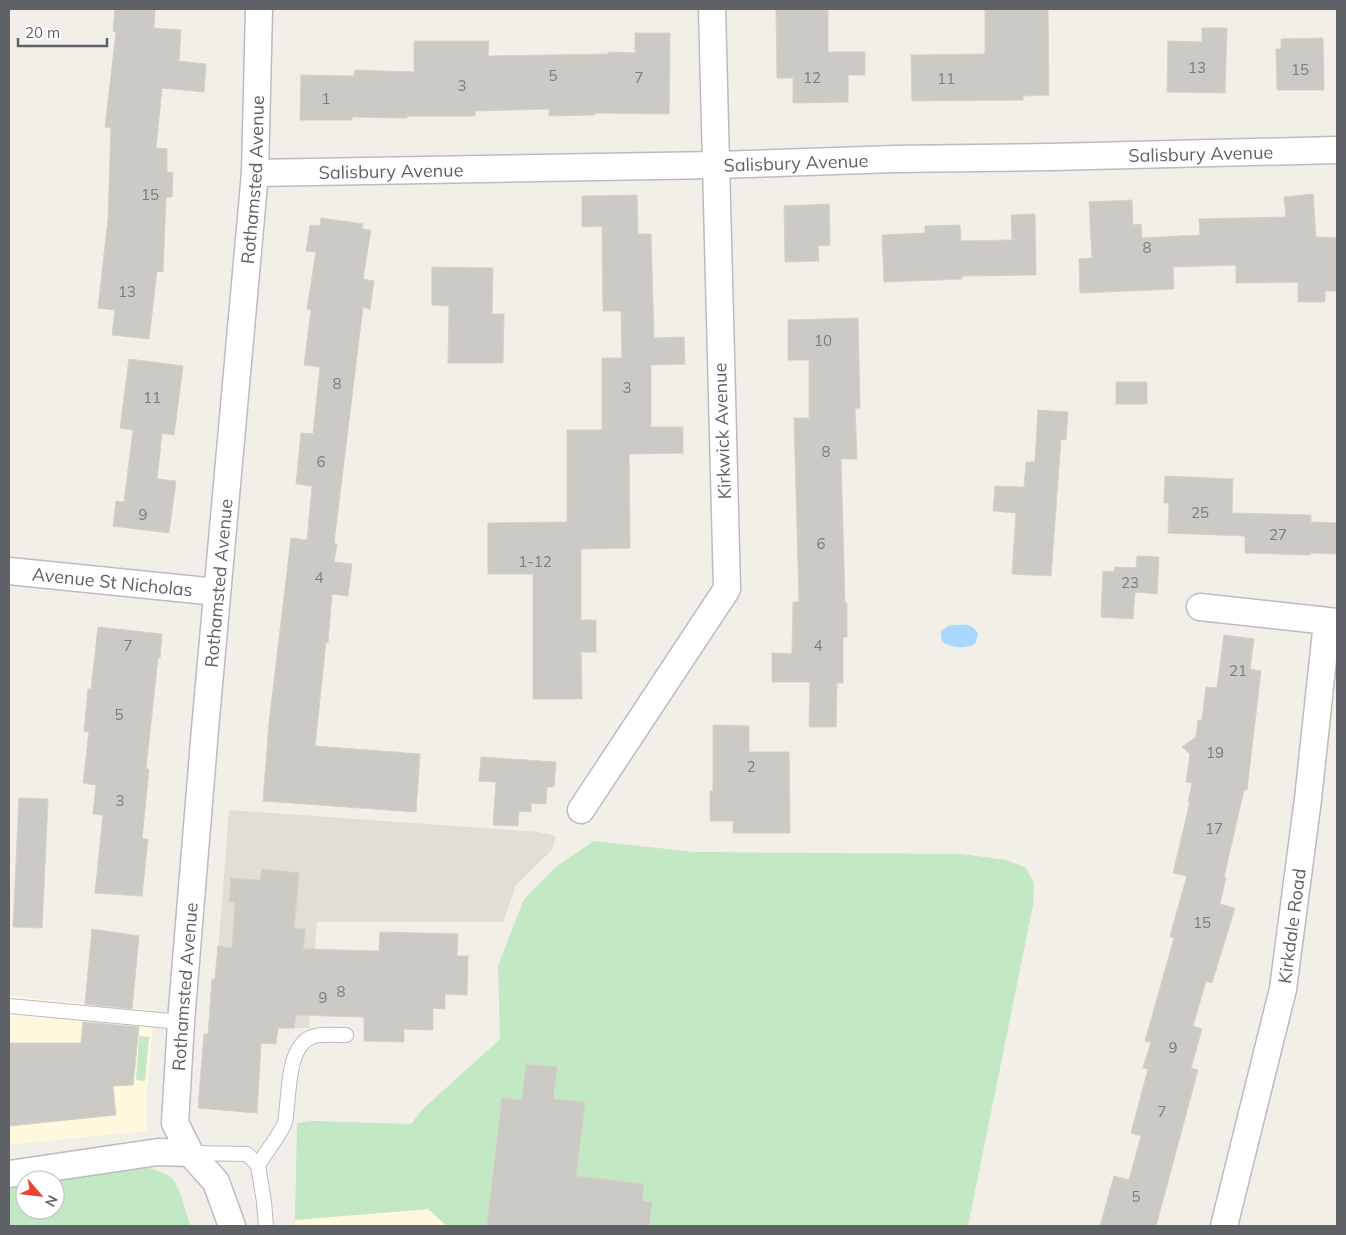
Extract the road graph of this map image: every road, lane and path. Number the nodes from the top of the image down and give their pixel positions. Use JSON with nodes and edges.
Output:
{"nodes":[{"id":1,"x":259,"y":9,"type":"edge"},
{"id":2,"x":712,"y":9,"type":"edge"},
{"id":3,"x":1337,"y":150,"type":"edge"},
{"id":4,"x":716,"y":165,"type":"junction"},
{"id":5,"x":255,"y":173,"type":"junction"},
{"id":6,"x":9,"y":571,"type":"edge"},
{"id":7,"x":217,"y":592,"type":"junction"},
{"id":8,"x":1200,"y":607,"type":"dead end"},
{"id":9,"x":1332,"y":622,"type":"edge"},
{"id":10,"x":581,"y":810,"type":"dead end"},
{"id":11,"x":9,"y":1006,"type":"edge"},
{"id":12,"x":181,"y":1022,"type":"junction"},
{"id":13,"x":346,"y":1034,"type":"dead end"},
{"id":14,"x":190,"y":1153,"type":"junction"},
{"id":15,"x":258,"y":1165,"type":"junction"},
{"id":16,"x":9,"y":1174,"type":"edge"},
{"id":17,"x":232,"y":1226,"type":"edge"},
{"id":18,"x":266,"y":1226,"type":"edge"},
{"id":19,"x":1224,"y":1226,"type":"edge"}],
"edges":[{"from":1,"to":5,"type":"street","name":"Rothamsted Avenue"},
{"from":2,"to":4,"type":"street","name":"Kirkwick Avenue"},
{"from":3,"to":4,"type":"street","name":"Salisbury Avenue"},
{"from":4,"to":5,"type":"street","name":"Salisbury Avenue"},
{"from":4,"to":10,"type":"street","name":"Kirkwick Avenue"},
{"from":5,"to":7,"type":"street","name":"Rothamsted Avenue"},
{"from":6,"to":7,"type":"street","name":"Avenue St Nicholas"},
{"from":7,"to":12,"type":"street","name":"Rothamsted Avenue"},
{"from":8,"to":9,"type":"street","name":"Kirkdale Road"},
{"from":9,"to":19,"type":"street","name":"Kirkdale Road"},
{"from":11,"to":12,"type":"lane"},
{"from":12,"to":14,"type":"street","name":"Rothamsted Avenue"},
{"from":13,"to":15,"type":"lane"},
{"from":14,"to":15,"type":"lane"},
{"from":14,"to":16,"type":"street"},
{"from":14,"to":17,"type":"street","name":"Rothamsted Avenue"},
{"from":15,"to":18,"type":"lane"}]}
